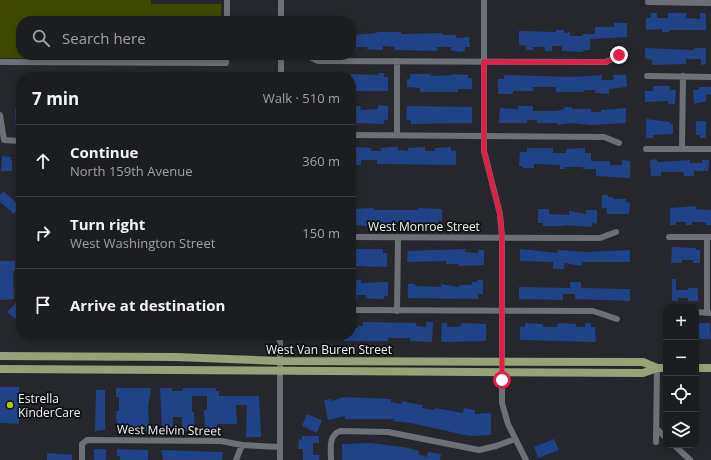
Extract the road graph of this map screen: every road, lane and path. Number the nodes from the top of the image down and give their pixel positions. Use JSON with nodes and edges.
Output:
{"nodes":[{"id":1,"x":227,"y":0,"type":"edge"},
{"id":2,"x":281,"y":0,"type":"edge"},
{"id":3,"x":484,"y":0,"type":"edge"},
{"id":4,"x":686,"y":1,"type":"edge"},
{"id":5,"x":648,"y":2,"type":"dead end"},
{"id":6,"x":711,"y":3,"type":"edge"},
{"id":7,"x":227,"y":16,"type":"edge"},
{"id":8,"x":281,"y":16,"type":"edge"},
{"id":9,"x":619,"y":55,"type":"dead end"},
{"id":10,"x":226,"y":60,"type":"edge"},
{"id":11,"x":281,"y":60,"type":"edge"},
{"id":12,"x":316,"y":60,"type":"edge"},
{"id":13,"x":397,"y":61,"type":"junction"},
{"id":14,"x":0,"y":62,"type":"edge"},
{"id":15,"x":484,"y":62,"type":"junction"},
{"id":16,"x":281,"y":72,"type":"edge"},
{"id":17,"x":647,"y":76,"type":"dead end"},
{"id":18,"x":683,"y":76,"type":"junction"},
{"id":19,"x":711,"y":77,"type":"edge"},
{"id":20,"x":0,"y":116,"type":"edge"},
{"id":21,"x":356,"y":135,"type":"edge"},
{"id":22,"x":397,"y":135,"type":"junction"},
{"id":23,"x":484,"y":136,"type":"junction"},
{"id":24,"x":16,"y":141,"type":"edge"},
{"id":25,"x":619,"y":142,"type":"dead end"},
{"id":26,"x":646,"y":148,"type":"dead end"},
{"id":27,"x":682,"y":148,"type":"junction"},
{"id":28,"x":711,"y":149,"type":"edge"},
{"id":29,"x":616,"y":232,"type":"dead end"},
{"id":30,"x":356,"y":237,"type":"edge"},
{"id":31,"x":398,"y":237,"type":"junction"},
{"id":32,"x":502,"y":237,"type":"junction"},
{"id":33,"x":669,"y":237,"type":"dead end"},
{"id":34,"x":709,"y":237,"type":"edge"},
{"id":35,"x":356,"y":310,"type":"edge"},
{"id":36,"x":397,"y":310,"type":"junction"},
{"id":37,"x":502,"y":311,"type":"junction"},
{"id":38,"x":709,"y":312,"type":"edge"},
{"id":39,"x":617,"y":319,"type":"dead end"},
{"id":40,"x":280,"y":340,"type":"edge"},
{"id":41,"x":0,"y":356,"type":"edge"},
{"id":42,"x":280,"y":361,"type":"junction"},
{"id":43,"x":502,"y":361,"type":"junction"},
{"id":44,"x":657,"y":368,"type":"junction"},
{"id":45,"x":663,"y":368,"type":"edge"},
{"id":46,"x":699,"y":368,"type":"edge"},
{"id":47,"x":711,"y":368,"type":"edge"},
{"id":48,"x":0,"y":369,"type":"edge"},
{"id":49,"x":280,"y":371,"type":"junction"},
{"id":50,"x":501,"y":371,"type":"junction"},
{"id":51,"x":656,"y":428,"type":"junction"},
{"id":52,"x":663,"y":435,"type":"edge"},
{"id":53,"x":516,"y":439,"type":"junction"},
{"id":54,"x":656,"y":442,"type":"dead end"},
{"id":55,"x":242,"y":445,"type":"junction"},
{"id":56,"x":280,"y":447,"type":"junction"},
{"id":57,"x":677,"y":448,"type":"edge"},
{"id":58,"x":82,"y":460,"type":"edge"},
{"id":59,"x":236,"y":460,"type":"edge"},
{"id":60,"x":280,"y":460,"type":"edge"},
{"id":61,"x":331,"y":460,"type":"edge"},
{"id":62,"x":526,"y":460,"type":"edge"},
{"id":63,"x":690,"y":460,"type":"edge"}],
"edges":[{"from":1,"to":7,"type":"street"},
{"from":2,"to":8,"type":"street"},
{"from":3,"to":15,"type":"street"},
{"from":4,"to":5,"type":"street"},
{"from":4,"to":6,"type":"street"},
{"from":9,"to":15,"type":"street"},
{"from":10,"to":14,"type":"street"},
{"from":11,"to":16,"type":"street"},
{"from":12,"to":13,"type":"street"},
{"from":13,"to":15,"type":"street"},
{"from":13,"to":22,"type":"street"},
{"from":15,"to":23,"type":"street"},
{"from":17,"to":18,"type":"street"},
{"from":18,"to":19,"type":"street"},
{"from":18,"to":27,"type":"street"},
{"from":20,"to":24,"type":"street"},
{"from":21,"to":22,"type":"street"},
{"from":22,"to":23,"type":"street"},
{"from":23,"to":25,"type":"street"},
{"from":23,"to":32,"type":"street"},
{"from":26,"to":27,"type":"street"},
{"from":27,"to":28,"type":"street"},
{"from":29,"to":32,"type":"street","name":"West Monroe Street"},
{"from":30,"to":31,"type":"street","name":"West Monroe Street"},
{"from":31,"to":32,"type":"street","name":"West Monroe Street"},
{"from":31,"to":36,"type":"street"},
{"from":32,"to":37,"type":"street"},
{"from":33,"to":34,"type":"street"},
{"from":34,"to":38,"type":"street"},
{"from":35,"to":36,"type":"street"},
{"from":36,"to":37,"type":"street"},
{"from":37,"to":39,"type":"street"},
{"from":37,"to":43,"type":"street"},
{"from":40,"to":42,"type":"street"},
{"from":41,"to":42,"type":"main road","name":"West Van Buren Street"},
{"from":42,"to":43,"type":"main road","name":"West Van Buren Street"},
{"from":42,"to":49,"type":"street"},
{"from":43,"to":44,"type":"main road","name":"West Van Buren Street"},
{"from":43,"to":50,"type":"street"},
{"from":44,"to":45,"type":"main road","name":"West Van Buren Street"},
{"from":44,"to":50,"type":"main road","name":"West Van Buren Street"},
{"from":44,"to":51,"type":"street"},
{"from":46,"to":47,"type":"main road"},
{"from":48,"to":49,"type":"main road","name":"West Van Buren Street"},
{"from":49,"to":50,"type":"main road","name":"West Van Buren Street"},
{"from":49,"to":56,"type":"street"},
{"from":50,"to":53,"type":"street"},
{"from":51,"to":52,"type":"street"},
{"from":51,"to":54,"type":"street"},
{"from":53,"to":61,"type":"street"},
{"from":53,"to":62,"type":"street"},
{"from":55,"to":56,"type":"street","name":"West Melvin Street"},
{"from":55,"to":58,"type":"street","name":"West Melvin Street"},
{"from":55,"to":59,"type":"street"},
{"from":56,"to":60,"type":"street"},
{"from":57,"to":63,"type":"street"}]}
